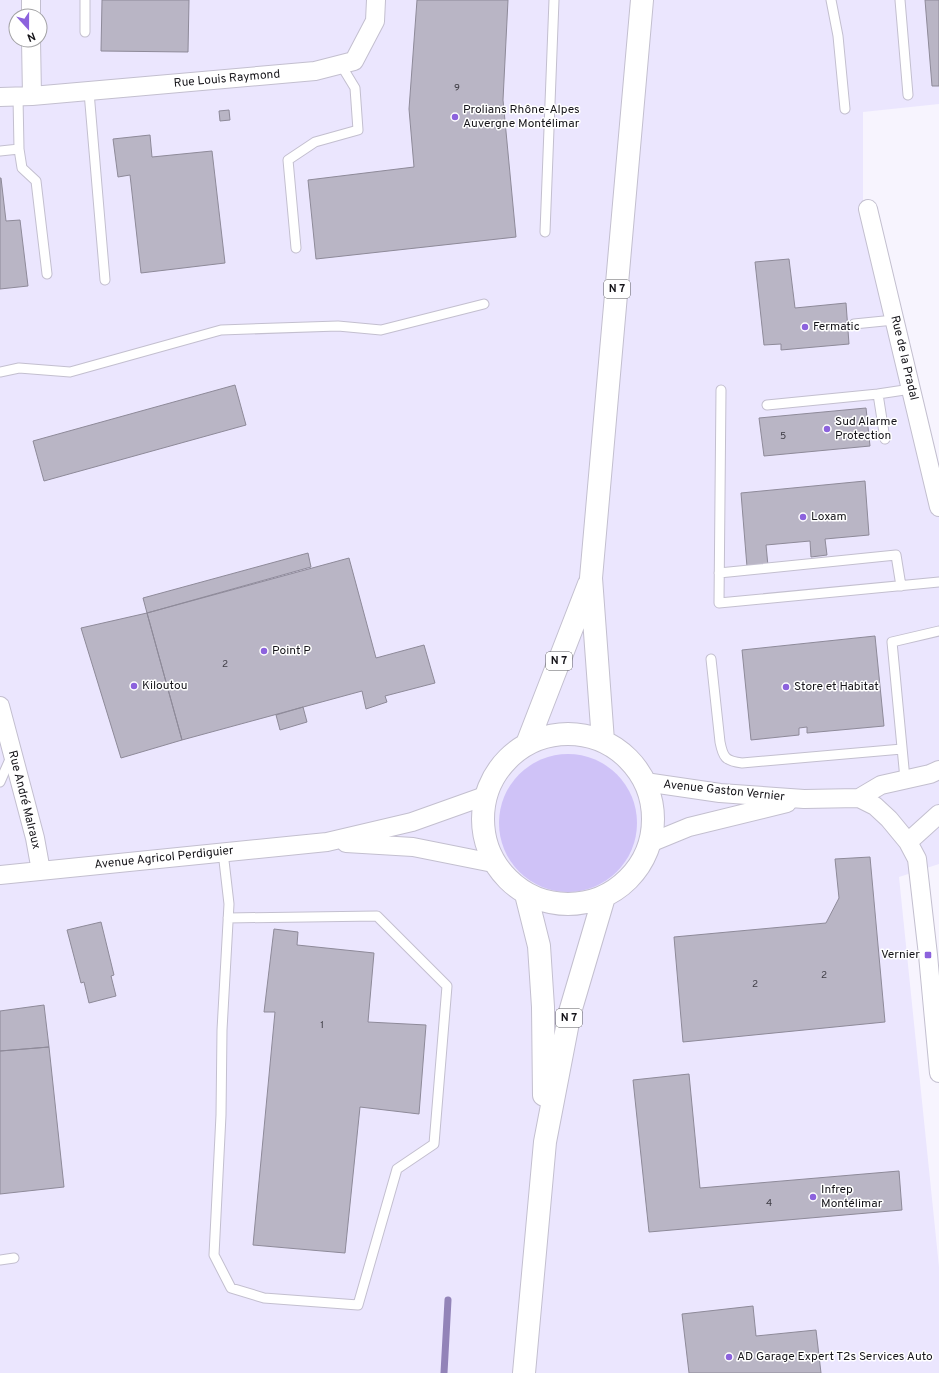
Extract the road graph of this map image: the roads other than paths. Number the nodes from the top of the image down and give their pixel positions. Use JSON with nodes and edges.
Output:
{"nodes":[{"id":1,"x":85,"y":0,"type":"edge"},
{"id":2,"x":376,"y":0,"type":"edge"},
{"id":3,"x":554,"y":0,"type":"edge"},
{"id":4,"x":642,"y":0,"type":"edge"},
{"id":5,"x":831,"y":0,"type":"edge"},
{"id":6,"x":900,"y":0,"type":"edge"},
{"id":7,"x":85,"y":32,"type":"dead end"},
{"id":8,"x":31,"y":48,"type":"edge"},
{"id":9,"x":340,"y":65,"type":"junction"},
{"id":10,"x":88,"y":92,"type":"junction"},
{"id":11,"x":908,"y":95,"type":"dead end"},
{"id":12,"x":25,"y":97,"type":"junction"},
{"id":13,"x":0,"y":98,"type":"edge"},
{"id":14,"x":845,"y":109,"type":"dead end"},
{"id":15,"x":19,"y":149,"type":"junction"},
{"id":16,"x":0,"y":152,"type":"edge"},
{"id":17,"x":868,"y":209,"type":"dead end"},
{"id":18,"x":545,"y":232,"type":"dead end"},
{"id":19,"x":296,"y":248,"type":"dead end"},
{"id":20,"x":47,"y":274,"type":"dead end"},
{"id":21,"x":105,"y":280,"type":"dead end"},
{"id":22,"x":484,"y":304,"type":"dead end"},
{"id":23,"x":894,"y":320,"type":"junction"},
{"id":24,"x":854,"y":324,"type":"dead end"},
{"id":25,"x":0,"y":372,"type":"edge"},
{"id":26,"x":911,"y":389,"type":"junction"},
{"id":27,"x":721,"y":390,"type":"dead end"},
{"id":28,"x":878,"y":394,"type":"junction"},
{"id":29,"x":767,"y":406,"type":"dead end"},
{"id":30,"x":885,"y":439,"type":"dead end"},
{"id":31,"x":939,"y":506,"type":"edge"},
{"id":32,"x":719,"y":573,"type":"junction"},
{"id":33,"x":591,"y":578,"type":"junction"},
{"id":34,"x":939,"y":582,"type":"edge"},
{"id":35,"x":901,"y":586,"type":"junction"},
{"id":36,"x":939,"y":631,"type":"edge"},
{"id":37,"x":711,"y":659,"type":"dead end"},
{"id":38,"x":0,"y":706,"type":"edge"},
{"id":39,"x":603,"y":741,"type":"junction"},
{"id":40,"x":527,"y":744,"type":"junction"},
{"id":41,"x":902,"y":749,"type":"junction"},
{"id":42,"x":13,"y":754,"type":"junction"},
{"id":43,"x":939,"y":770,"type":"edge"},
{"id":44,"x":905,"y":779,"type":"junction"},
{"id":45,"x":0,"y":782,"type":"edge"},
{"id":46,"x":645,"y":782,"type":"junction"},
{"id":47,"x":485,"y":796,"type":"junction"},
{"id":48,"x":859,"y":798,"type":"junction"},
{"id":49,"x":804,"y":800,"type":"junction"},
{"id":50,"x":939,"y":814,"type":"edge"},
{"id":51,"x":328,"y":842,"type":"junction"},
{"id":52,"x":908,"y":842,"type":"junction"},
{"id":53,"x":650,"y":843,"type":"junction"},
{"id":54,"x":223,"y":852,"type":"junction"},
{"id":55,"x":493,"y":862,"type":"junction"},
{"id":56,"x":42,"y":871,"type":"junction"},
{"id":57,"x":0,"y":875,"type":"edge"},
{"id":58,"x":526,"y":894,"type":"junction"},
{"id":59,"x":604,"y":897,"type":"junction"},
{"id":60,"x":228,"y":918,"type":"junction"},
{"id":61,"x":939,"y":1073,"type":"edge"},
{"id":62,"x":545,"y":1142,"type":"junction"},
{"id":63,"x":14,"y":1258,"type":"dead end"},
{"id":64,"x":0,"y":1260,"type":"edge"},
{"id":65,"x":524,"y":1373,"type":"edge"}],
"edges":[{"from":1,"to":7,"type":"lane"},
{"from":2,"to":9,"type":"street","name":"Rue Louis Raymond"},
{"from":3,"to":18,"type":"lane"},
{"from":4,"to":33,"type":"main road","number":"N 7"},
{"from":5,"to":14,"type":"lane"},
{"from":6,"to":11,"type":"lane"},
{"from":8,"to":12,"type":"street"},
{"from":9,"to":10,"type":"street","name":"Rue Louis Raymond"},
{"from":9,"to":19,"type":"lane"},
{"from":10,"to":12,"type":"street","name":"Rue Louis Raymond"},
{"from":10,"to":21,"type":"lane"},
{"from":12,"to":13,"type":"street","name":"Rue Louis Raymond"},
{"from":12,"to":15,"type":"lane"},
{"from":15,"to":16,"type":"lane"},
{"from":15,"to":20,"type":"lane"},
{"from":17,"to":23,"type":"street","name":"Rue de la Pradal"},
{"from":22,"to":25,"type":"lane"},
{"from":23,"to":24,"type":"lane"},
{"from":23,"to":26,"type":"street","name":"Rue de la Pradal"},
{"from":26,"to":28,"type":"lane"},
{"from":26,"to":31,"type":"street","name":"Rue de la Pradal"},
{"from":27,"to":32,"type":"lane"},
{"from":28,"to":29,"type":"lane"},
{"from":28,"to":30,"type":"lane"},
{"from":32,"to":35,"type":"lane"},
{"from":32,"to":35,"type":"lane"},
{"from":33,"to":39,"type":"main road","number":"N 7"},
{"from":33,"to":40,"type":"main road","number":"N 7"},
{"from":34,"to":35,"type":"lane"},
{"from":36,"to":41,"type":"lane"},
{"from":37,"to":41,"type":"lane"},
{"from":38,"to":42,"type":"street","name":"Rue André Malraux"},
{"from":39,"to":40,"type":"main road"},
{"from":39,"to":46,"type":"main road"},
{"from":40,"to":47,"type":"main road"},
{"from":41,"to":44,"type":"lane"},
{"from":42,"to":45,"type":"lane"},
{"from":42,"to":56,"type":"street","name":"Rue André Malraux"},
{"from":43,"to":44,"type":"street"},
{"from":44,"to":48,"type":"street"},
{"from":46,"to":49,"type":"street","name":"Avenue Gaston Vernier"},
{"from":46,"to":53,"type":"main road"},
{"from":47,"to":51,"type":"street","name":"Avenue Agricol Perdiguier"},
{"from":47,"to":55,"type":"main road"},
{"from":48,"to":49,"type":"street","name":"Avenue Gaston Vernier"},
{"from":48,"to":52,"type":"street"},
{"from":49,"to":53,"type":"street","name":"Avenue Gaston Vernier"},
{"from":50,"to":52,"type":"street"},
{"from":51,"to":54,"type":"street","name":"Avenue Agricol Perdiguier"},
{"from":51,"to":55,"type":"street","name":"Avenue Agricol Perdiguier"},
{"from":52,"to":61,"type":"street"},
{"from":53,"to":59,"type":"main road"},
{"from":54,"to":56,"type":"street","name":"Avenue Agricol Perdiguier"},
{"from":54,"to":60,"type":"lane"},
{"from":55,"to":58,"type":"main road"},
{"from":56,"to":57,"type":"street","name":"Avenue Agricol Perdiguier"},
{"from":58,"to":59,"type":"main road"},
{"from":58,"to":62,"type":"main road","number":"N 7"},
{"from":59,"to":62,"type":"main road","number":"N 7"},
{"from":60,"to":60,"type":"lane"},
{"from":62,"to":65,"type":"main road","number":"N 7"},
{"from":63,"to":64,"type":"lane"}]}
